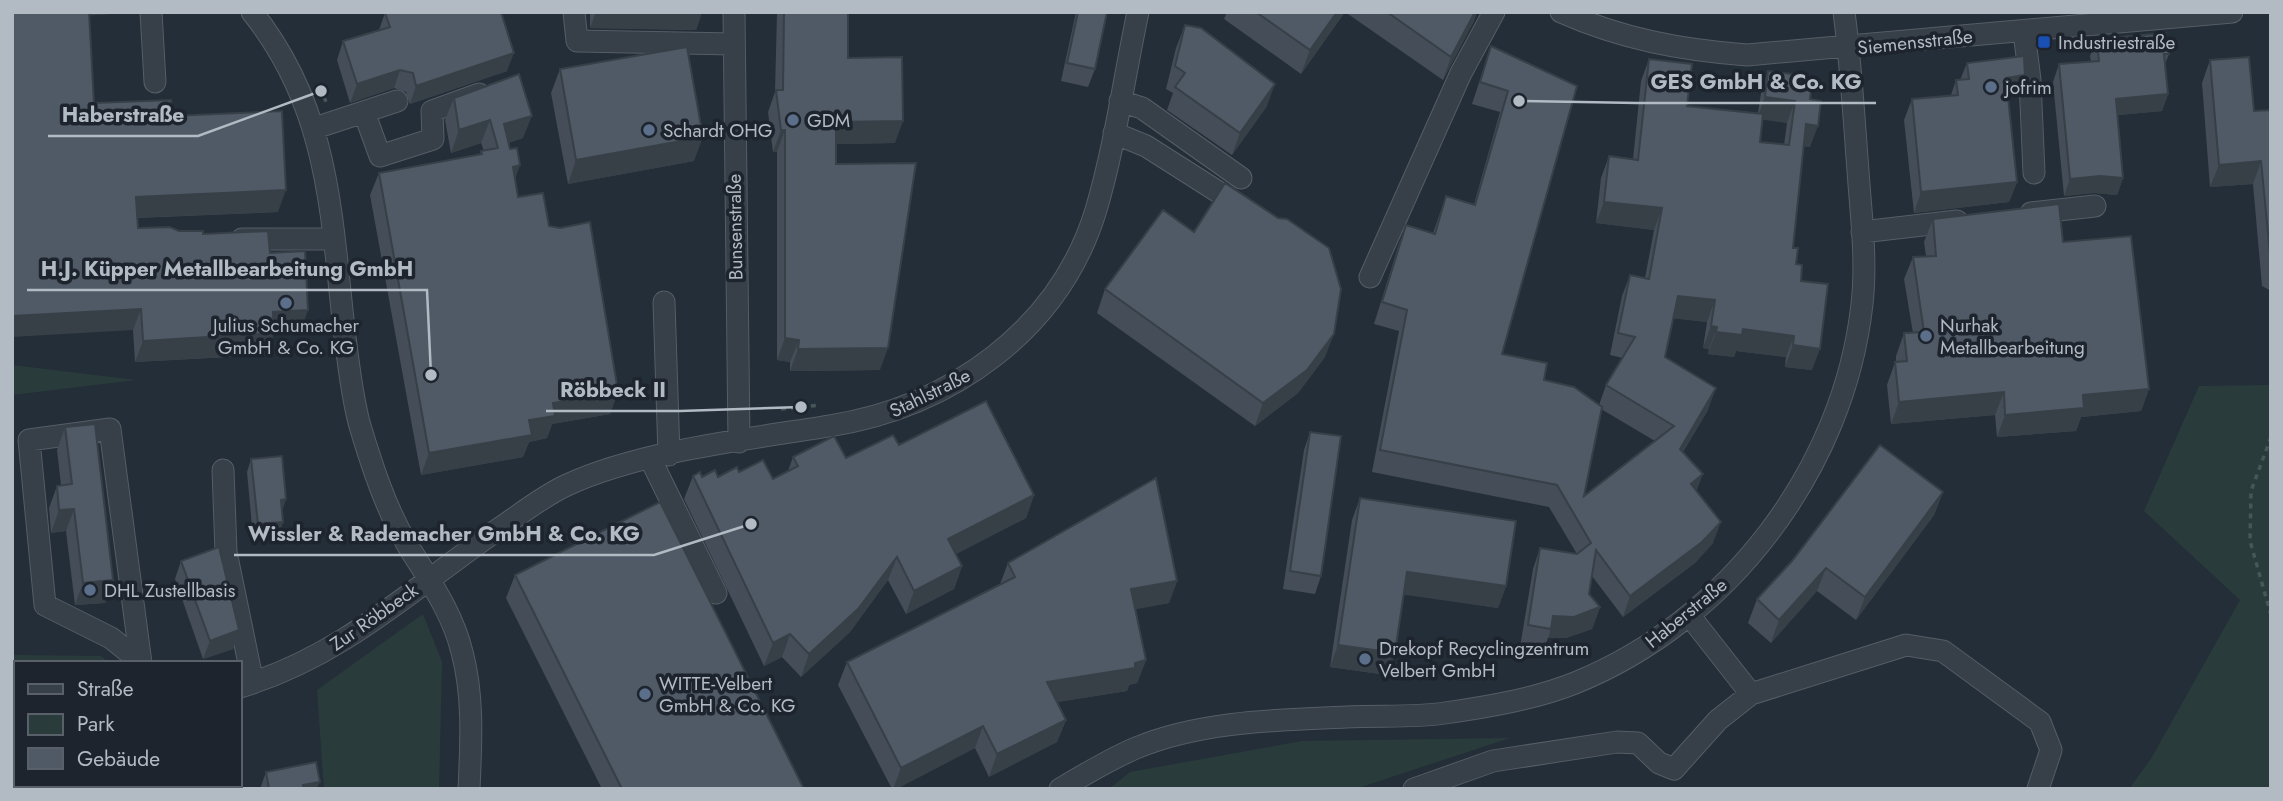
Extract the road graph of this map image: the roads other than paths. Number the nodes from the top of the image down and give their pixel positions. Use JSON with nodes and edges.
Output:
{"nodes":[{"id":1,"x":151,"y":12,"type":"edge"},
{"id":2,"x":252,"y":12,"type":"edge"},
{"id":3,"x":573,"y":12,"type":"edge"},
{"id":4,"x":734,"y":12,"type":"edge"},
{"id":5,"x":1139,"y":12,"type":"edge"},
{"id":6,"x":1494,"y":12,"type":"edge"},
{"id":7,"x":1561,"y":12,"type":"edge"},
{"id":8,"x":1844,"y":12,"type":"edge"},
{"id":9,"x":2232,"y":12,"type":"edge"},
{"id":10,"x":2090,"y":19,"type":"edge"},
{"id":11,"x":2024,"y":32,"type":"junction"},
{"id":12,"x":733,"y":44,"type":"junction"},
{"id":13,"x":1849,"y":48,"type":"junction"},
{"id":14,"x":155,"y":82,"type":"dead end"},
{"id":15,"x":495,"y":88,"type":"edge"},
{"id":16,"x":397,"y":101,"type":"dead end"},
{"id":17,"x":1120,"y":102,"type":"junction"},
{"id":18,"x":364,"y":112,"type":"junction"},
{"id":19,"x":315,"y":128,"type":"junction"},
{"id":20,"x":1114,"y":133,"type":"junction"},
{"id":21,"x":2034,"y":173,"type":"dead end"},
{"id":22,"x":1241,"y":178,"type":"dead end"},
{"id":23,"x":2095,"y":206,"type":"dead end"},
{"id":24,"x":2013,"y":215,"type":"edge"},
{"id":25,"x":1255,"y":216,"type":"edge"},
{"id":26,"x":1972,"y":220,"type":"edge"},
{"id":27,"x":1862,"y":232,"type":"junction"},
{"id":28,"x":226,"y":239,"type":"edge"},
{"id":29,"x":334,"y":239,"type":"junction"},
{"id":30,"x":1370,"y":277,"type":"dead end"},
{"id":31,"x":664,"y":302,"type":"dead end"},
{"id":32,"x":739,"y":442,"type":"junction"},
{"id":33,"x":659,"y":456,"type":"junction"},
{"id":34,"x":223,"y":470,"type":"dead end"},
{"id":35,"x":431,"y":578,"type":"junction"},
{"id":36,"x":716,"y":593,"type":"dead end"},
{"id":37,"x":1689,"y":615,"type":"junction"},
{"id":38,"x":140,"y":661,"type":"edge"},
{"id":39,"x":141,"y":661,"type":"edge"},
{"id":40,"x":241,"y":661,"type":"edge"},
{"id":41,"x":242,"y":667,"type":"edge"},
{"id":42,"x":245,"y":689,"type":"edge"},
{"id":43,"x":1751,"y":694,"type":"junction"},
{"id":44,"x":470,"y":789,"type":"edge"},
{"id":45,"x":1060,"y":789,"type":"edge"},
{"id":46,"x":1414,"y":789,"type":"edge"},
{"id":47,"x":2038,"y":789,"type":"edge"}],
"edges":[{"from":1,"to":14,"type":"street"},
{"from":2,"to":19,"type":"street"},
{"from":3,"to":12,"type":"street"},
{"from":4,"to":12,"type":"street","name":"Bunsenstraße"},
{"from":5,"to":17,"type":"street","name":"Stahlstraße"},
{"from":6,"to":30,"type":"street"},
{"from":7,"to":13,"type":"street","name":"Siemensstraße"},
{"from":8,"to":13,"type":"street"},
{"from":9,"to":10,"type":"street","name":"Siemensstraße"},
{"from":10,"to":11,"type":"street","name":"Siemensstraße"},
{"from":11,"to":13,"type":"street","name":"Siemensstraße"},
{"from":11,"to":21,"type":"street"},
{"from":12,"to":32,"type":"street","name":"Bunsenstraße"},
{"from":13,"to":27,"type":"street","name":"Haberstraße"},
{"from":15,"to":18,"type":"street"},
{"from":16,"to":18,"type":"street"},
{"from":17,"to":20,"type":"street","name":"Stahlstraße"},
{"from":17,"to":22,"type":"street"},
{"from":18,"to":19,"type":"street"},
{"from":19,"to":29,"type":"street"},
{"from":20,"to":25,"type":"street"},
{"from":20,"to":32,"type":"street","name":"Stahlstraße"},
{"from":23,"to":24,"type":"street"},
{"from":26,"to":27,"type":"street"},
{"from":27,"to":37,"type":"street","name":"Haberstraße"},
{"from":28,"to":29,"type":"street"},
{"from":29,"to":35,"type":"street"},
{"from":31,"to":33,"type":"street"},
{"from":32,"to":33,"type":"street","name":"Stahlstraße"},
{"from":33,"to":35,"type":"street","name":"Stahlstraße"},
{"from":33,"to":36,"type":"street"},
{"from":34,"to":40,"type":"street"},
{"from":35,"to":42,"type":"street","name":"Zur Röbbeck"},
{"from":35,"to":44,"type":"street"},
{"from":37,"to":43,"type":"street"},
{"from":37,"to":45,"type":"street","name":"Haberstraße"},
{"from":38,"to":39,"type":"street"},
{"from":41,"to":42,"type":"street"},
{"from":43,"to":46,"type":"street"},
{"from":43,"to":47,"type":"street"}]}
